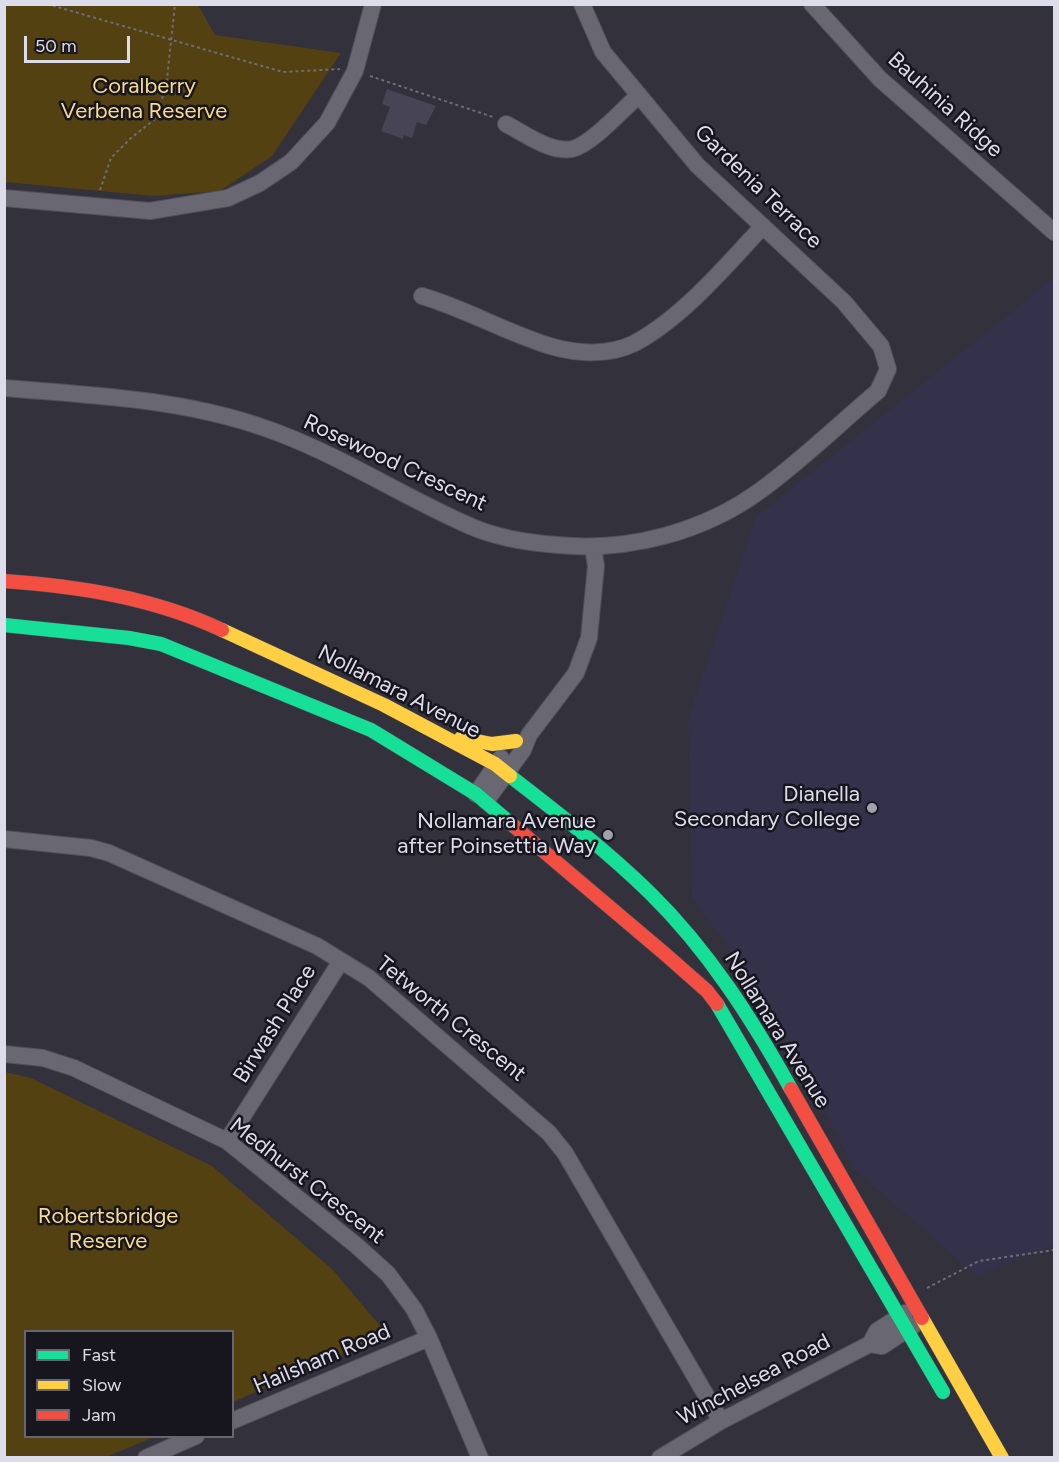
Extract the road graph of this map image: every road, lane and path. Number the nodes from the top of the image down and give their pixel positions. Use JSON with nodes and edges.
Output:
{"nodes":[{"id":1,"x":47,"y":4,"type":"edge"},
{"id":2,"x":175,"y":4,"type":"edge"},
{"id":3,"x":373,"y":4,"type":"edge"},
{"id":4,"x":582,"y":4,"type":"edge"},
{"id":5,"x":812,"y":4,"type":"edge"},
{"id":6,"x":171,"y":39,"type":"junction"},
{"id":7,"x":346,"y":68,"type":"dead end"},
{"id":8,"x":367,"y":75,"type":"dead end"},
{"id":9,"x":639,"y":95,"type":"junction"},
{"id":10,"x":506,"y":124,"type":"joint"},
{"id":11,"x":4,"y":198,"type":"edge"},
{"id":12,"x":98,"y":206,"type":"junction"},
{"id":13,"x":763,"y":226,"type":"junction"},
{"id":14,"x":1054,"y":232,"type":"edge"},
{"id":15,"x":422,"y":296,"type":"dead end"},
{"id":16,"x":888,"y":369,"type":"joint"},
{"id":17,"x":4,"y":388,"type":"edge"},
{"id":18,"x":593,"y":548,"type":"junction"},
{"id":19,"x":4,"y":581,"type":"edge"},
{"id":20,"x":4,"y":625,"type":"edge"},
{"id":21,"x":436,"y":733,"type":"junction"},
{"id":22,"x":523,"y":742,"type":"junction"},
{"id":23,"x":500,"y":768,"type":"junction"},
{"id":24,"x":537,"y":796,"type":"junction"},
{"id":25,"x":481,"y":797,"type":"junction"},
{"id":26,"x":4,"y":839,"type":"edge"},
{"id":27,"x":640,"y":883,"type":"junction"},
{"id":28,"x":665,"y":954,"type":"junction"},
{"id":29,"x":341,"y":961,"type":"junction"},
{"id":30,"x":4,"y":1054,"type":"edge"},
{"id":31,"x":227,"y":1141,"type":"junction"},
{"id":32,"x":1054,"y":1250,"type":"edge"},
{"id":33,"x":920,"y":1305,"type":"junction"},
{"id":34,"x":903,"y":1324,"type":"junction"},
{"id":35,"x":429,"y":1338,"type":"junction"},
{"id":36,"x":953,"y":1407,"type":"dead end"},
{"id":37,"x":234,"y":1420,"type":"edge"},
{"id":38,"x":721,"y":1421,"type":"junction"},
{"id":39,"x":194,"y":1438,"type":"edge"},
{"id":40,"x":146,"y":1458,"type":"edge"},
{"id":41,"x":480,"y":1458,"type":"edge"},
{"id":42,"x":660,"y":1458,"type":"edge"},
{"id":43,"x":1002,"y":1458,"type":"edge"}],
"edges":[{"from":1,"to":6,"type":"path"},
{"from":2,"to":6,"type":"path"},
{"from":3,"to":12,"type":"street"},
{"from":4,"to":9,"type":"street","name":"Gardenia Terrace"},
{"from":5,"to":14,"type":"street","name":"Bauhinia Ridge"},
{"from":6,"to":7,"type":"path"},
{"from":6,"to":12,"type":"path"},
{"from":8,"to":10,"type":"path"},
{"from":9,"to":10,"type":"street"},
{"from":9,"to":13,"type":"street","name":"Gardenia Terrace"},
{"from":11,"to":12,"type":"street"},
{"from":13,"to":15,"type":"street"},
{"from":13,"to":16,"type":"street","name":"Gardenia Terrace"},
{"from":16,"to":18,"type":"street","name":"Rosewood Crescent"},
{"from":17,"to":18,"type":"street","name":"Rosewood Crescent"},
{"from":18,"to":22,"type":"street"},
{"from":19,"to":21,"type":"main road","name":"Nollamara Avenue"},
{"from":20,"to":25,"type":"main road","name":"Nollamara Avenue"},
{"from":21,"to":22,"type":"main road"},
{"from":21,"to":23,"type":"main road","name":"Nollamara Avenue"},
{"from":22,"to":23,"type":"street"},
{"from":22,"to":24,"type":"main road"},
{"from":23,"to":24,"type":"main road","name":"Nollamara Avenue"},
{"from":23,"to":25,"type":"street"},
{"from":24,"to":27,"type":"main road","name":"Nollamara Avenue"},
{"from":25,"to":28,"type":"main road","name":"Nollamara Avenue"},
{"from":26,"to":29,"type":"street","name":"Tetworth Crescent"},
{"from":27,"to":28,"type":"main road"},
{"from":27,"to":33,"type":"main road","name":"Nollamara Avenue"},
{"from":28,"to":34,"type":"main road","name":"Nollamara Avenue"},
{"from":29,"to":31,"type":"street","name":"Birwash Place"},
{"from":29,"to":38,"type":"street","name":"Tetworth Crescent"},
{"from":30,"to":31,"type":"street","name":"Medhurst Crescent"},
{"from":31,"to":35,"type":"street","name":"Medhurst Crescent"},
{"from":32,"to":33,"type":"path"},
{"from":33,"to":34,"type":"street","name":"Winchelsea Road"},
{"from":33,"to":43,"type":"main road","name":"Nollamara Avenue"},
{"from":34,"to":36,"type":"main road","name":"Nollamara Avenue"},
{"from":34,"to":38,"type":"street","name":"Winchelsea Road"},
{"from":35,"to":37,"type":"street","name":"Hailsham Road"},
{"from":35,"to":41,"type":"street","name":"Medhurst Crescent"},
{"from":38,"to":42,"type":"street","name":"Winchelsea Road"},
{"from":39,"to":40,"type":"street"}]}
